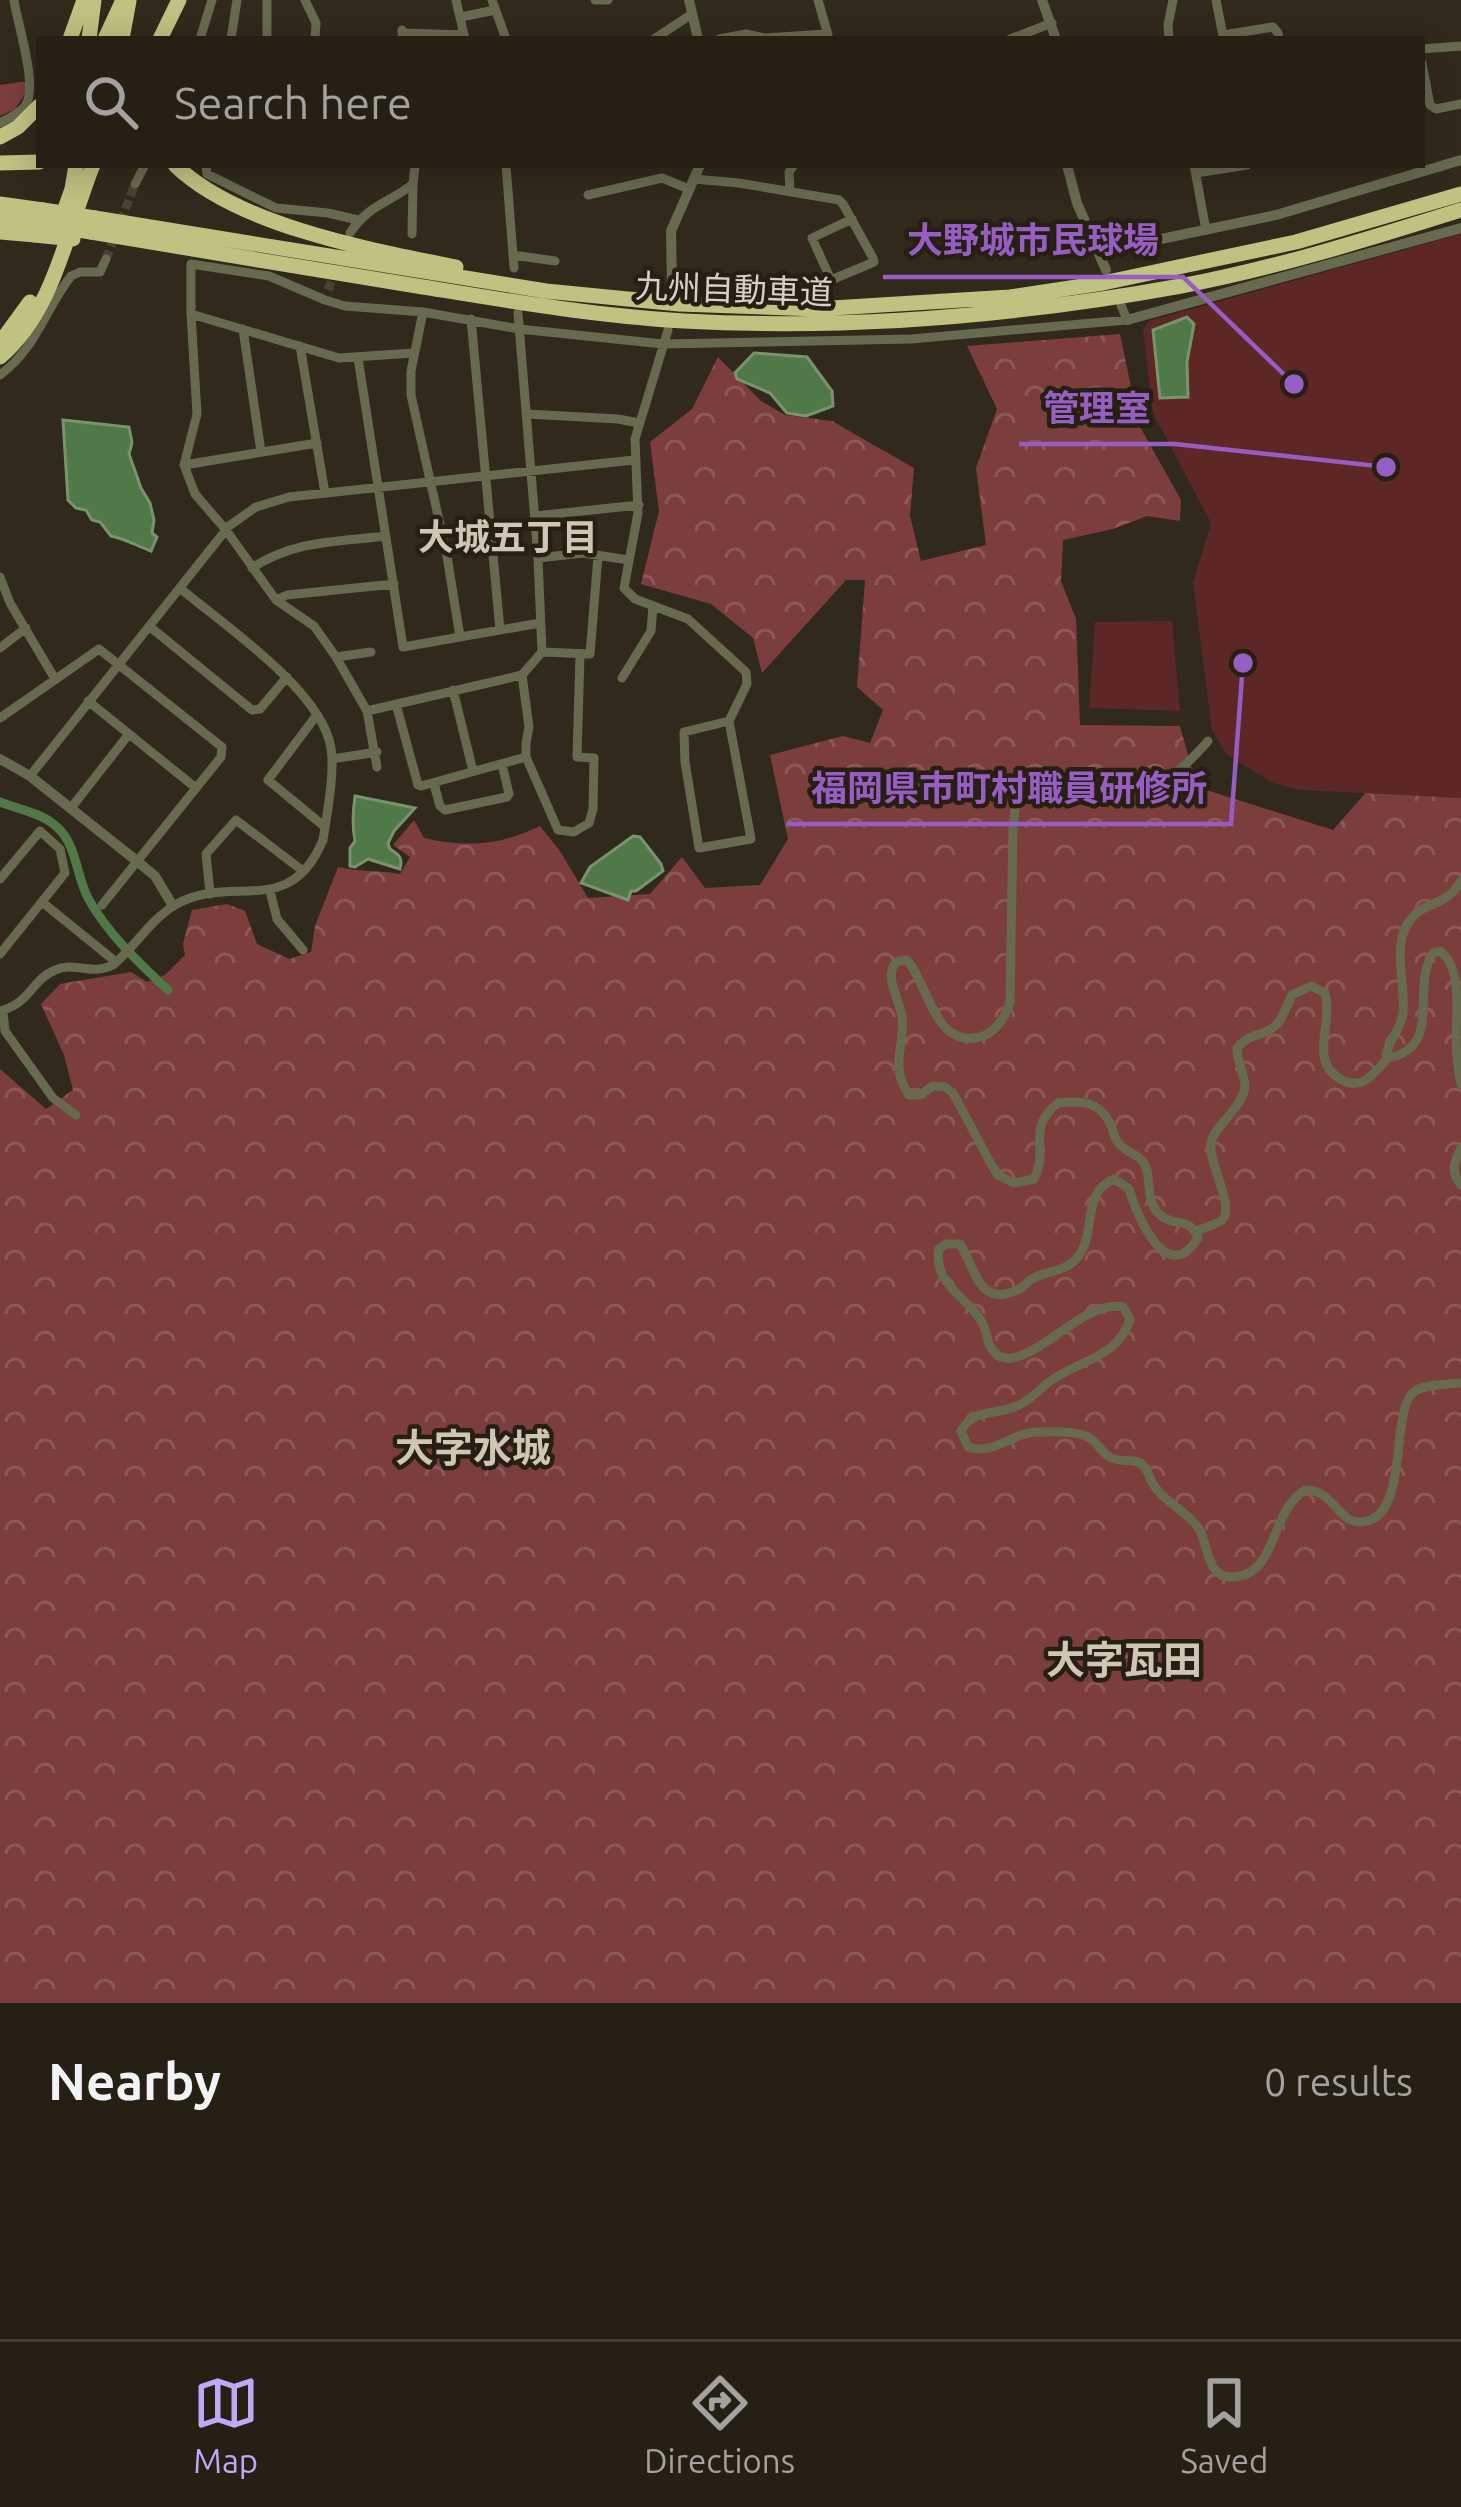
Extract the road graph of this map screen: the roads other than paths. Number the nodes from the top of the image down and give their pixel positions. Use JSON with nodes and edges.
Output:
{"nodes":[{"id":1,"x":14,"y":0,"type":"edge"},
{"id":2,"x":84,"y":0,"type":"edge"},
{"id":3,"x":94,"y":0,"type":"edge"},
{"id":4,"x":126,"y":0,"type":"edge"},
{"id":5,"x":179,"y":0,"type":"edge"},
{"id":6,"x":212,"y":0,"type":"edge"},
{"id":7,"x":237,"y":0,"type":"edge"},
{"id":8,"x":267,"y":0,"type":"edge"},
{"id":9,"x":305,"y":0,"type":"edge"},
{"id":10,"x":456,"y":0,"type":"edge"},
{"id":11,"x":596,"y":0,"type":"edge"},
{"id":12,"x":608,"y":0,"type":"edge"},
{"id":13,"x":689,"y":0,"type":"edge"},
{"id":14,"x":818,"y":0,"type":"edge"},
{"id":15,"x":1042,"y":0,"type":"edge"},
{"id":16,"x":1173,"y":0,"type":"edge"},
{"id":17,"x":1216,"y":0,"type":"edge"},
{"id":18,"x":494,"y":5,"type":"edge"},
{"id":19,"x":692,"y":14,"type":"junction"},
{"id":20,"x":461,"y":17,"type":"junction"},
{"id":21,"x":1052,"y":23,"type":"junction"},
{"id":22,"x":402,"y":30,"type":"dead end"},
{"id":23,"x":71,"y":36,"type":"edge"},
{"id":24,"x":89,"y":36,"type":"edge"},
{"id":25,"x":107,"y":36,"type":"edge"},
{"id":26,"x":122,"y":36,"type":"edge"},
{"id":27,"x":165,"y":36,"type":"edge"},
{"id":28,"x":201,"y":36,"type":"edge"},
{"id":29,"x":231,"y":36,"type":"edge"},
{"id":30,"x":267,"y":36,"type":"edge"},
{"id":31,"x":316,"y":36,"type":"edge"},
{"id":32,"x":444,"y":36,"type":"edge"},
{"id":33,"x":465,"y":36,"type":"edge"},
{"id":34,"x":505,"y":36,"type":"edge"},
{"id":35,"x":659,"y":36,"type":"edge"},
{"id":36,"x":697,"y":36,"type":"edge"},
{"id":37,"x":828,"y":36,"type":"edge"},
{"id":38,"x":1018,"y":36,"type":"edge"},
{"id":39,"x":1055,"y":36,"type":"edge"},
{"id":40,"x":1169,"y":36,"type":"edge"},
{"id":41,"x":1223,"y":36,"type":"edge"},
{"id":42,"x":1228,"y":36,"type":"edge"},
{"id":43,"x":1278,"y":36,"type":"edge"},
{"id":44,"x":1461,"y":46,"type":"edge"},
{"id":45,"x":1425,"y":49,"type":"edge"},
{"id":46,"x":1425,"y":78,"type":"edge"},
{"id":47,"x":1461,"y":104,"type":"edge"},
{"id":48,"x":36,"y":109,"type":"edge"},
{"id":49,"x":0,"y":123,"type":"edge"},
{"id":50,"x":0,"y":137,"type":"edge"},
{"id":51,"x":1461,"y":160,"type":"edge"},
{"id":52,"x":36,"y":161,"type":"edge"},
{"id":53,"x":0,"y":163,"type":"edge"},
{"id":54,"x":1425,"y":167,"type":"edge"},
{"id":55,"x":76,"y":168,"type":"edge"},
{"id":56,"x":92,"y":168,"type":"edge"},
{"id":57,"x":143,"y":168,"type":"edge"},
{"id":58,"x":179,"y":168,"type":"edge"},
{"id":59,"x":206,"y":168,"type":"edge"},
{"id":60,"x":415,"y":168,"type":"edge"},
{"id":61,"x":506,"y":168,"type":"edge"},
{"id":62,"x":699,"y":168,"type":"edge"},
{"id":63,"x":792,"y":168,"type":"edge"},
{"id":64,"x":1068,"y":168,"type":"edge"},
{"id":65,"x":1195,"y":169,"type":"edge"},
{"id":66,"x":1412,"y":170,"type":"edge"},
{"id":67,"x":662,"y":172,"type":"edge"},
{"id":68,"x":135,"y":184,"type":"tunnel mouth"},
{"id":69,"x":412,"y":184,"type":"junction"},
{"id":70,"x":691,"y":184,"type":"junction"},
{"id":71,"x":790,"y":192,"type":"junction"},
{"id":72,"x":1461,"y":194,"type":"edge"},
{"id":73,"x":588,"y":195,"type":"dead end"},
{"id":74,"x":0,"y":204,"type":"edge"},
{"id":75,"x":1461,"y":210,"type":"edge"},
{"id":76,"x":0,"y":219,"type":"edge"},
{"id":77,"x":852,"y":219,"type":"junction"},
{"id":78,"x":358,"y":220,"type":"junction"},
{"id":79,"x":39,"y":223,"type":"junction"},
{"id":80,"x":1461,"y":228,"type":"edge"},
{"id":81,"x":91,"y":230,"type":"junction"},
{"id":82,"x":1206,"y":230,"type":"junction"},
{"id":83,"x":0,"y":232,"type":"edge"},
{"id":84,"x":350,"y":233,"type":"tunnel mouth"},
{"id":85,"x":412,"y":234,"type":"dead end"},
{"id":86,"x":1099,"y":252,"type":"junction"},
{"id":87,"x":106,"y":260,"type":"tunnel mouth"},
{"id":88,"x":555,"y":261,"type":"dead end"},
{"id":89,"x":1106,"y":270,"type":"dead end"},
{"id":90,"x":672,"y":287,"type":"dead end"},
{"id":91,"x":1120,"y":305,"type":"dead end"},
{"id":92,"x":746,"y":308,"type":"junction"},
{"id":93,"x":423,"y":312,"type":"junction"},
{"id":94,"x":518,"y":313,"type":"dead end"},
{"id":95,"x":191,"y":314,"type":"junction"},
{"id":96,"x":471,"y":319,"type":"junction"},
{"id":97,"x":1126,"y":320,"type":"junction"},
{"id":98,"x":243,"y":329,"type":"junction"},
{"id":99,"x":519,"y":329,"type":"junction"},
{"id":100,"x":668,"y":330,"type":"dead end"},
{"id":101,"x":0,"y":343,"type":"edge"},
{"id":102,"x":663,"y":344,"type":"junction"},
{"id":103,"x":300,"y":346,"type":"junction"},
{"id":104,"x":413,"y":353,"type":"junction"},
{"id":105,"x":0,"y":357,"type":"edge"},
{"id":106,"x":358,"y":358,"type":"junction"},
{"id":107,"x":0,"y":375,"type":"edge"},
{"id":108,"x":527,"y":414,"type":"junction"},
{"id":109,"x":639,"y":423,"type":"junction"},
{"id":110,"x":316,"y":443,"type":"junction"},
{"id":111,"x":261,"y":452,"type":"junction"},
{"id":112,"x":634,"y":460,"type":"junction"},
{"id":113,"x":184,"y":465,"type":"junction"},
{"id":114,"x":531,"y":471,"type":"junction"},
{"id":115,"x":485,"y":476,"type":"junction"},
{"id":116,"x":429,"y":482,"type":"junction"},
{"id":117,"x":379,"y":488,"type":"junction"},
{"id":118,"x":325,"y":493,"type":"junction"},
{"id":119,"x":639,"y":505,"type":"junction"},
{"id":120,"x":535,"y":516,"type":"junction"},
{"id":121,"x":226,"y":530,"type":"junction"},
{"id":122,"x":386,"y":536,"type":"junction"},
{"id":123,"x":598,"y":556,"type":"junction"},
{"id":124,"x":538,"y":558,"type":"junction"},
{"id":125,"x":629,"y":560,"type":"junction"},
{"id":126,"x":252,"y":568,"type":"junction"},
{"id":127,"x":0,"y":577,"type":"edge"},
{"id":128,"x":394,"y":584,"type":"junction"},
{"id":129,"x":181,"y":589,"type":"junction"},
{"id":130,"x":276,"y":600,"type":"junction"},
{"id":131,"x":653,"y":606,"type":"junction"},
{"id":132,"x":540,"y":623,"type":"junction"},
{"id":133,"x":149,"y":626,"type":"junction"},
{"id":134,"x":26,"y":628,"type":"junction"},
{"id":135,"x":500,"y":630,"type":"junction"},
{"id":136,"x":460,"y":638,"type":"junction"},
{"id":137,"x":0,"y":648,"type":"edge"},
{"id":138,"x":370,"y":652,"type":"dead end"},
{"id":139,"x":542,"y":652,"type":"junction"},
{"id":140,"x":580,"y":656,"type":"junction"},
{"id":141,"x":336,"y":657,"type":"junction"},
{"id":142,"x":118,"y":663,"type":"junction"},
{"id":143,"x":522,"y":675,"type":"junction"},
{"id":144,"x":286,"y":677,"type":"junction"},
{"id":145,"x":622,"y":678,"type":"dead end"},
{"id":146,"x":55,"y":679,"type":"junction"},
{"id":147,"x":453,"y":690,"type":"junction"},
{"id":148,"x":88,"y":701,"type":"junction"},
{"id":149,"x":396,"y":704,"type":"junction"},
{"id":150,"x":367,"y":711,"type":"junction"},
{"id":151,"x":316,"y":716,"type":"junction"},
{"id":152,"x":0,"y":718,"type":"edge"},
{"id":153,"x":729,"y":721,"type":"junction"},
{"id":154,"x":129,"y":734,"type":"junction"},
{"id":155,"x":1208,"y":741,"type":"dead end"},
{"id":156,"x":376,"y":752,"type":"junction"},
{"id":157,"x":526,"y":757,"type":"junction"},
{"id":158,"x":0,"y":759,"type":"edge"},
{"id":159,"x":332,"y":759,"type":"junction"},
{"id":160,"x":502,"y":764,"type":"junction"},
{"id":161,"x":377,"y":767,"type":"dead end"},
{"id":162,"x":473,"y":771,"type":"junction"},
{"id":163,"x":29,"y":776,"type":"junction"},
{"id":164,"x":436,"y":782,"type":"junction"},
{"id":165,"x":196,"y":788,"type":"junction"},
{"id":166,"x":71,"y":808,"type":"junction"},
{"id":167,"x":325,"y":827,"type":"junction"},
{"id":168,"x":138,"y":862,"type":"junction"},
{"id":169,"x":303,"y":871,"type":"junction"},
{"id":170,"x":0,"y":879,"type":"edge"},
{"id":171,"x":1461,"y":881,"type":"edge"},
{"id":172,"x":270,"y":890,"type":"junction"},
{"id":173,"x":210,"y":894,"type":"junction"},
{"id":174,"x":42,"y":902,"type":"junction"},
{"id":175,"x":102,"y":905,"type":"dead end"},
{"id":176,"x":173,"y":906,"type":"junction"},
{"id":177,"x":302,"y":950,"type":"dead end"},
{"id":178,"x":0,"y":953,"type":"edge"},
{"id":179,"x":116,"y":962,"type":"junction"},
{"id":180,"x":2,"y":1011,"type":"edge"},
{"id":181,"x":1388,"y":1058,"type":"junction"},
{"id":182,"x":1461,"y":1084,"type":"edge"},
{"id":183,"x":76,"y":1115,"type":"dead end"},
{"id":184,"x":1461,"y":1148,"type":"edge"},
{"id":185,"x":1461,"y":1185,"type":"edge"},
{"id":186,"x":1196,"y":1231,"type":"junction"},
{"id":187,"x":1461,"y":1383,"type":"edge"}],
"edges":[{"from":1,"to":49,"type":"street"},
{"from":2,"to":23,"type":"highway"},
{"from":3,"to":24,"type":"highway"},
{"from":4,"to":25,"type":"highway"},
{"from":4,"to":26,"type":"highway"},
{"from":5,"to":27,"type":"highway"},
{"from":6,"to":28,"type":"street"},
{"from":7,"to":29,"type":"street"},
{"from":8,"to":30,"type":"street"},
{"from":9,"to":31,"type":"street"},
{"from":10,"to":20,"type":"street"},
{"from":11,"to":12,"type":"street"},
{"from":13,"to":19,"type":"street"},
{"from":14,"to":37,"type":"street"},
{"from":15,"to":21,"type":"street"},
{"from":16,"to":40,"type":"street"},
{"from":17,"to":41,"type":"street"},
{"from":18,"to":20,"type":"street"},
{"from":18,"to":34,"type":"street"},
{"from":19,"to":35,"type":"street"},
{"from":19,"to":36,"type":"street"},
{"from":20,"to":33,"type":"street"},
{"from":21,"to":38,"type":"street"},
{"from":21,"to":39,"type":"street"},
{"from":22,"to":32,"type":"street"},
{"from":42,"to":43,"type":"street"},
{"from":44,"to":45,"type":"street"},
{"from":46,"to":47,"type":"street"},
{"from":48,"to":50,"type":"highway"},
{"from":51,"to":54,"type":"street"},
{"from":52,"to":53,"type":"highway"},
{"from":55,"to":101,"type":"highway"},
{"from":56,"to":105,"type":"highway"},
{"from":57,"to":68,"type":"street"},
{"from":58,"to":92,"type":"highway"},
{"from":59,"to":78,"type":"street"},
{"from":60,"to":69,"type":"street"},
{"from":61,"to":88,"type":"street"},
{"from":62,"to":70,"type":"street"},
{"from":63,"to":71,"type":"street"},
{"from":64,"to":86,"type":"street"},
{"from":65,"to":82,"type":"street"},
{"from":66,"to":82,"type":"street"},
{"from":67,"to":70,"type":"street"},
{"from":67,"to":73,"type":"street"},
{"from":69,"to":78,"type":"street"},
{"from":69,"to":85,"type":"street"},
{"from":70,"to":71,"type":"street"},
{"from":70,"to":90,"type":"street"},
{"from":71,"to":77,"type":"street"},
{"from":72,"to":92,"type":"highway","name":"九州自動車道"},
{"from":74,"to":79,"type":"highway","name":"九州自動車道"},
{"from":75,"to":81,"type":"highway","name":"九州自動車道"},
{"from":76,"to":79,"type":"highway","name":"九州自動車道"},
{"from":77,"to":77,"type":"street"},
{"from":78,"to":84,"type":"street"},
{"from":79,"to":81,"type":"highway","name":"九州自動車道","bridge":true},
{"from":79,"to":83,"type":"highway"},
{"from":80,"to":97,"type":"street"},
{"from":81,"to":92,"type":"highway","name":"九州自動車道"},
{"from":82,"to":86,"type":"street"},
{"from":86,"to":89,"type":"street"},
{"from":87,"to":107,"type":"street"},
{"from":91,"to":97,"type":"street"},
{"from":93,"to":95,"type":"street"},
{"from":93,"to":96,"type":"street"},
{"from":93,"to":104,"type":"street"},
{"from":94,"to":99,"type":"street"},
{"from":95,"to":98,"type":"street"},
{"from":95,"to":113,"type":"street"},
{"from":96,"to":99,"type":"street"},
{"from":96,"to":115,"type":"street"},
{"from":97,"to":102,"type":"street"},
{"from":98,"to":103,"type":"street"},
{"from":98,"to":111,"type":"street"},
{"from":99,"to":102,"type":"street"},
{"from":99,"to":108,"type":"street"},
{"from":100,"to":102,"type":"street"},
{"from":102,"to":109,"type":"street"},
{"from":103,"to":106,"type":"street"},
{"from":103,"to":110,"type":"street"},
{"from":104,"to":106,"type":"street"},
{"from":104,"to":116,"type":"street"},
{"from":106,"to":117,"type":"street"},
{"from":108,"to":109,"type":"street"},
{"from":108,"to":114,"type":"street"},
{"from":109,"to":112,"type":"street"},
{"from":110,"to":111,"type":"street"},
{"from":110,"to":118,"type":"street"},
{"from":111,"to":113,"type":"street"},
{"from":112,"to":114,"type":"street"},
{"from":112,"to":119,"type":"street"},
{"from":113,"to":121,"type":"street"},
{"from":114,"to":115,"type":"street"},
{"from":114,"to":120,"type":"street"},
{"from":115,"to":116,"type":"street"},
{"from":115,"to":135,"type":"street"},
{"from":116,"to":117,"type":"street"},
{"from":116,"to":136,"type":"street"},
{"from":117,"to":118,"type":"street"},
{"from":117,"to":122,"type":"street"},
{"from":118,"to":121,"type":"street"},
{"from":119,"to":120,"type":"street"},
{"from":119,"to":125,"type":"street"},
{"from":120,"to":124,"type":"street"},
{"from":121,"to":126,"type":"street"},
{"from":121,"to":129,"type":"street"},
{"from":122,"to":126,"type":"street"},
{"from":122,"to":128,"type":"street"},
{"from":123,"to":124,"type":"street"},
{"from":123,"to":125,"type":"street"},
{"from":123,"to":140,"type":"street"},
{"from":124,"to":132,"type":"street"},
{"from":125,"to":131,"type":"street"},
{"from":126,"to":130,"type":"street"},
{"from":127,"to":134,"type":"street"},
{"from":128,"to":130,"type":"street"},
{"from":128,"to":136,"type":"street"},
{"from":129,"to":133,"type":"street"},
{"from":129,"to":144,"type":"street"},
{"from":130,"to":141,"type":"street"},
{"from":131,"to":145,"type":"street"},
{"from":131,"to":153,"type":"street"},
{"from":132,"to":135,"type":"street"},
{"from":132,"to":139,"type":"street"},
{"from":133,"to":142,"type":"street"},
{"from":133,"to":144,"type":"street"},
{"from":134,"to":137,"type":"street"},
{"from":134,"to":146,"type":"street"},
{"from":135,"to":136,"type":"street"},
{"from":138,"to":141,"type":"street"},
{"from":139,"to":140,"type":"street"},
{"from":139,"to":143,"type":"street"},
{"from":140,"to":157,"type":"street"},
{"from":141,"to":150,"type":"street"},
{"from":142,"to":146,"type":"street"},
{"from":142,"to":148,"type":"street"},
{"from":142,"to":165,"type":"street"},
{"from":143,"to":147,"type":"street"},
{"from":143,"to":157,"type":"street"},
{"from":144,"to":151,"type":"street"},
{"from":146,"to":152,"type":"street"},
{"from":147,"to":149,"type":"street"},
{"from":147,"to":162,"type":"street"},
{"from":148,"to":154,"type":"street"},
{"from":148,"to":163,"type":"street"},
{"from":149,"to":150,"type":"street"},
{"from":149,"to":164,"type":"street"},
{"from":150,"to":156,"type":"street"},
{"from":151,"to":159,"type":"street"},
{"from":151,"to":167,"type":"street"},
{"from":153,"to":153,"type":"street"},
{"from":154,"to":165,"type":"street"},
{"from":154,"to":166,"type":"street"},
{"from":155,"to":186,"type":"street"},
{"from":156,"to":159,"type":"street"},
{"from":156,"to":161,"type":"street"},
{"from":157,"to":160,"type":"street"},
{"from":158,"to":163,"type":"street"},
{"from":159,"to":167,"type":"street"},
{"from":160,"to":162,"type":"street"},
{"from":160,"to":164,"type":"street"},
{"from":162,"to":164,"type":"street"},
{"from":163,"to":166,"type":"street"},
{"from":165,"to":168,"type":"street"},
{"from":166,"to":168,"type":"street"},
{"from":167,"to":169,"type":"street"},
{"from":168,"to":175,"type":"street"},
{"from":168,"to":176,"type":"street"},
{"from":169,"to":172,"type":"street"},
{"from":169,"to":173,"type":"street"},
{"from":170,"to":174,"type":"street"},
{"from":171,"to":181,"type":"street"},
{"from":172,"to":173,"type":"street"},
{"from":172,"to":177,"type":"street"},
{"from":173,"to":176,"type":"street"},
{"from":174,"to":178,"type":"street"},
{"from":174,"to":179,"type":"street"},
{"from":176,"to":179,"type":"street"},
{"from":179,"to":180,"type":"street"},
{"from":180,"to":183,"type":"street"},
{"from":181,"to":182,"type":"street"},
{"from":181,"to":186,"type":"street"},
{"from":184,"to":185,"type":"street"},
{"from":186,"to":187,"type":"street"}]}
